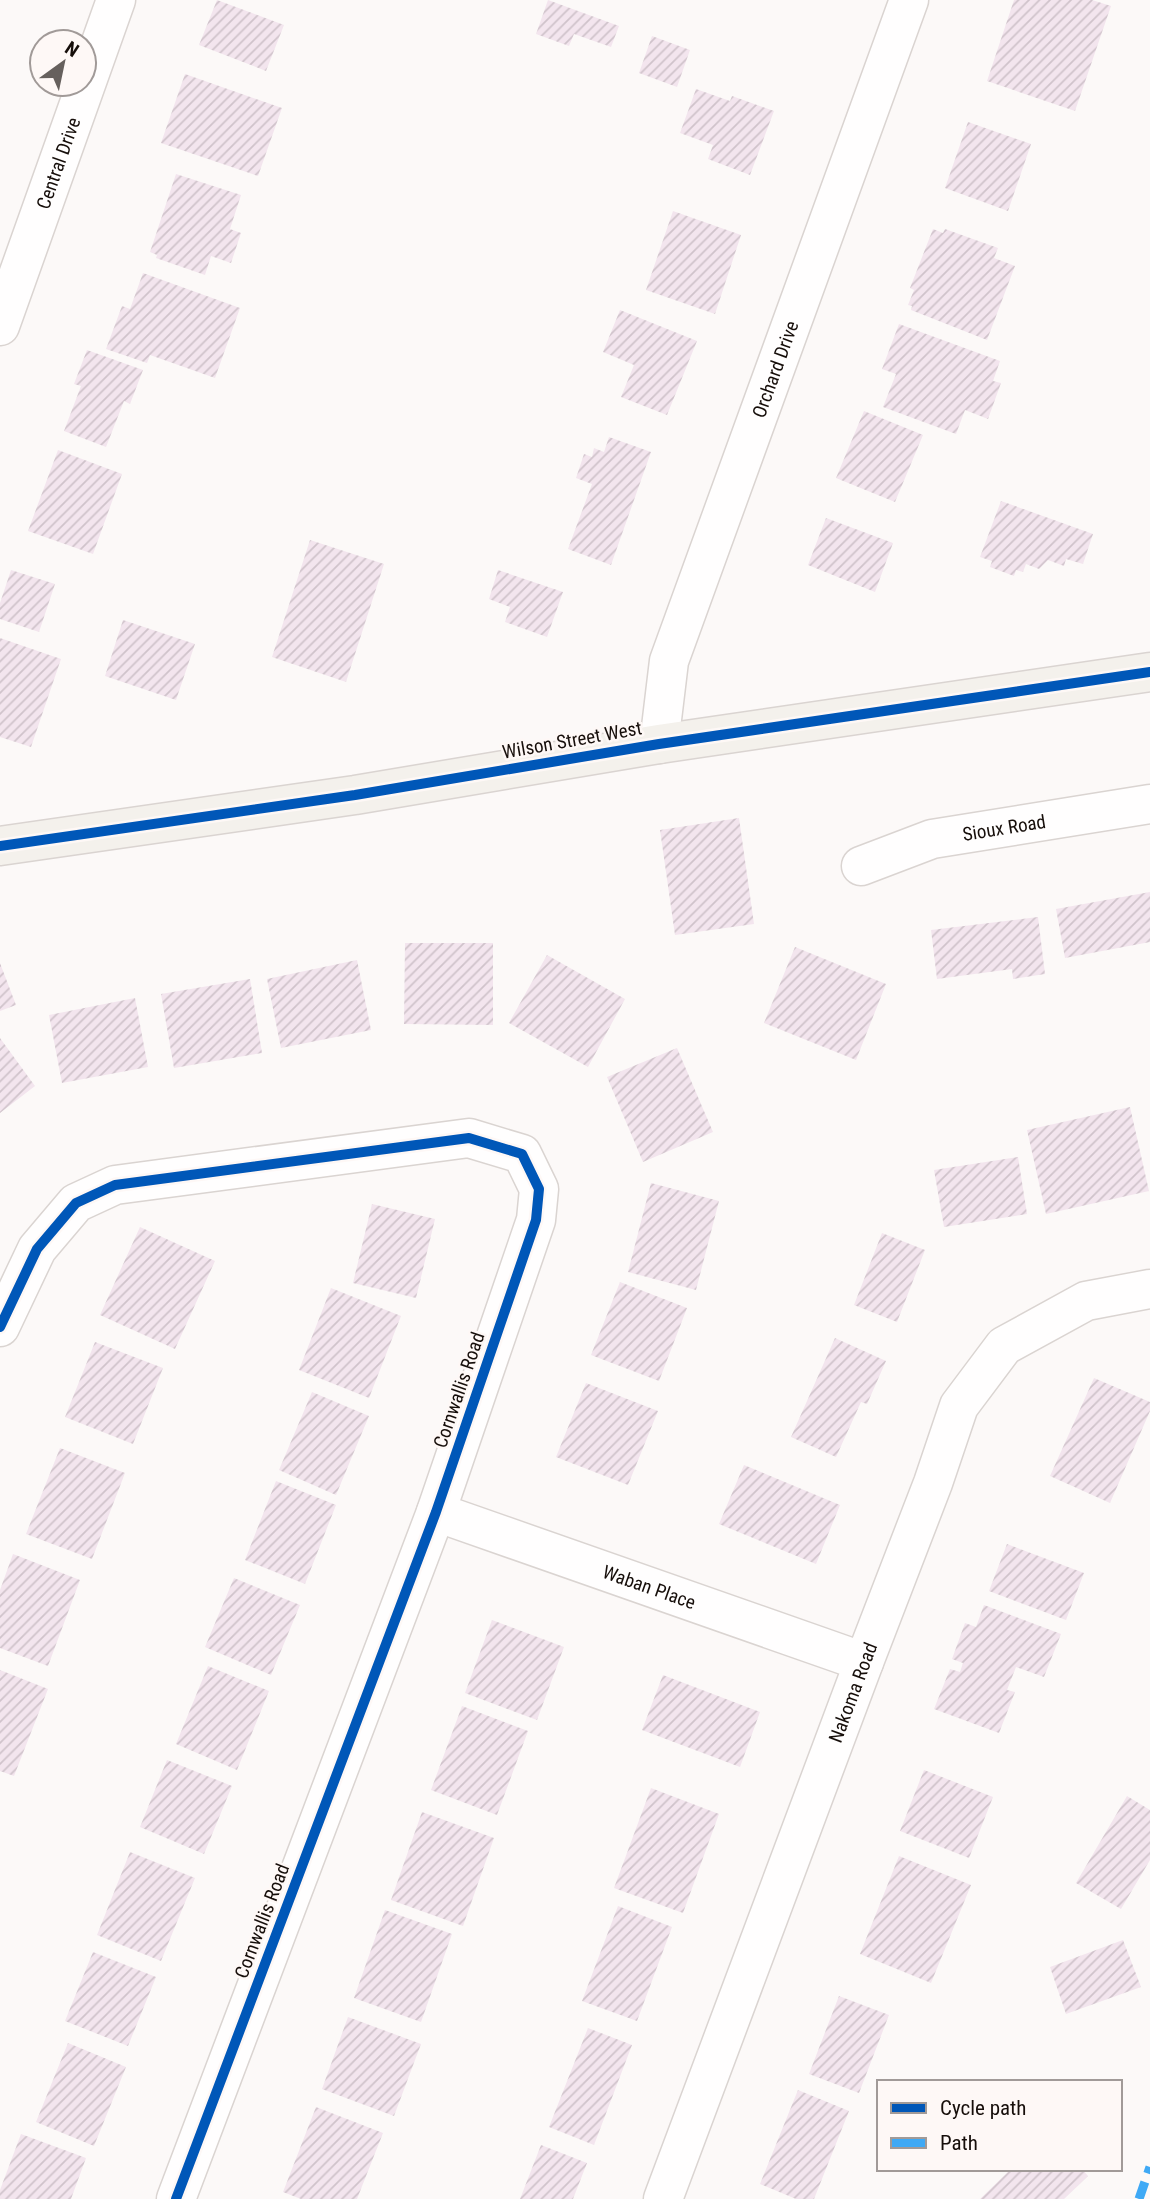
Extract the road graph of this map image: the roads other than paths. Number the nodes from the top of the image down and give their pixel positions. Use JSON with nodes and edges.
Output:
{"nodes":[{"id":1,"x":116,"y":0,"type":"edge"},
{"id":2,"x":909,"y":0,"type":"edge"},
{"id":3,"x":0,"y":326,"type":"edge"},
{"id":4,"x":1150,"y":672,"type":"edge"},
{"id":5,"x":659,"y":744,"type":"junction"},
{"id":6,"x":1150,"y":804,"type":"edge"},
{"id":7,"x":0,"y":846,"type":"edge"},
{"id":8,"x":861,"y":866,"type":"dead end"},
{"id":9,"x":1150,"y":1289,"type":"edge"},
{"id":10,"x":0,"y":1326,"type":"edge"},
{"id":11,"x":436,"y":1512,"type":"junction"},
{"id":12,"x":864,"y":1662,"type":"junction"},
{"id":13,"x":176,"y":2199,"type":"edge"},
{"id":14,"x":663,"y":2199,"type":"edge"}],
"edges":[{"from":1,"to":3,"type":"street","name":"Central Drive"},
{"from":2,"to":5,"type":"street","name":"Orchard Drive"},
{"from":4,"to":5,"type":"main road","name":"Wilson Street West"},
{"from":5,"to":7,"type":"main road","name":"Wilson Street West"},
{"from":6,"to":8,"type":"street","name":"Sioux Road"},
{"from":9,"to":12,"type":"street","name":"Nakoma Road"},
{"from":10,"to":11,"type":"street","name":"Cornwallis Road"},
{"from":11,"to":12,"type":"street","name":"Waban Place"},
{"from":11,"to":13,"type":"street","name":"Cornwallis Road"},
{"from":12,"to":14,"type":"street","name":"Nakoma Road"}]}
